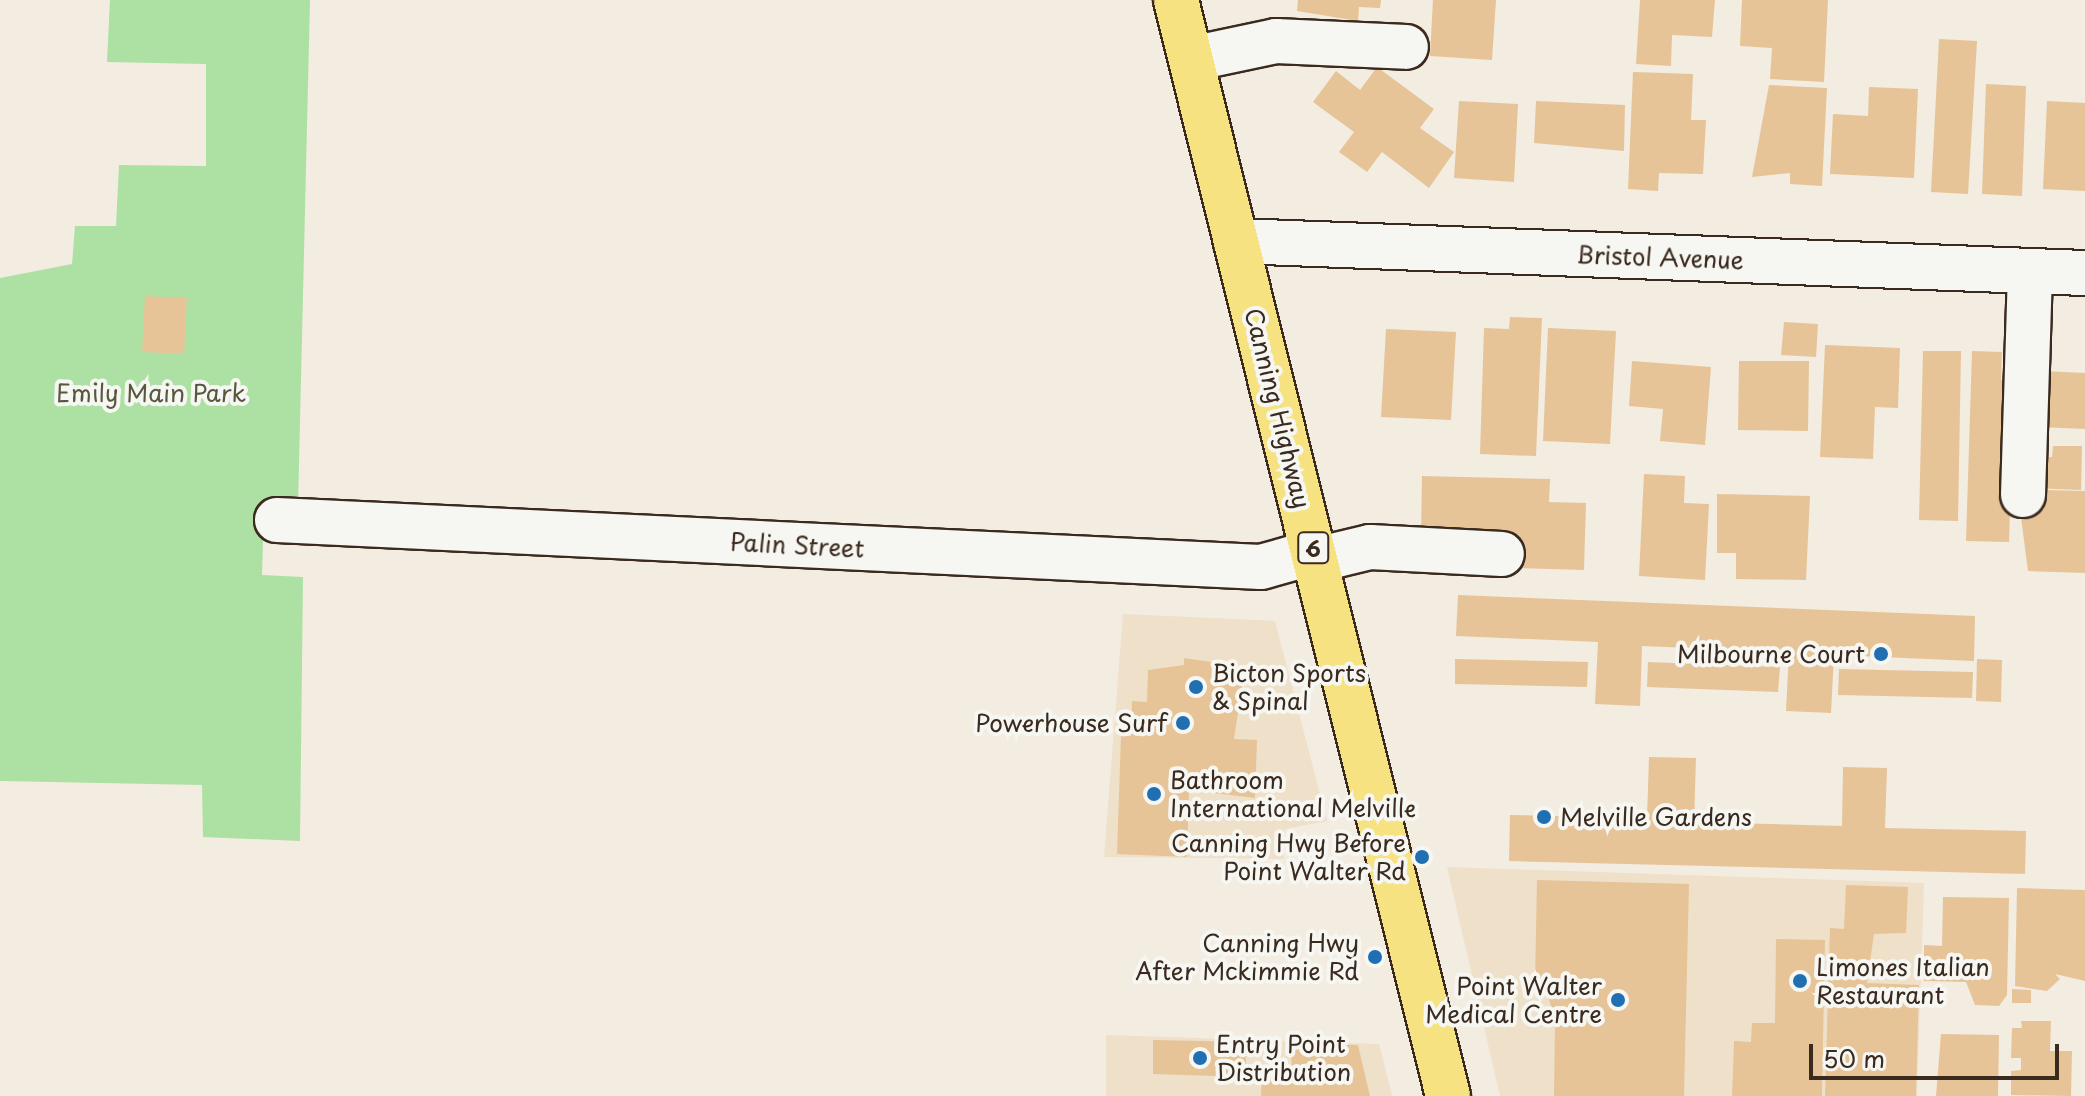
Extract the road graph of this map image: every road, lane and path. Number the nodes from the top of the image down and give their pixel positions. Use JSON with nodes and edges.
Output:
{"nodes":[{"id":1,"x":1176,"y":0,"type":"edge"},
{"id":2,"x":1406,"y":47,"type":"dead end"},
{"id":3,"x":1191,"y":59,"type":"junction"},
{"id":4,"x":1236,"y":241,"type":"junction"},
{"id":5,"x":2030,"y":271,"type":"junction"},
{"id":6,"x":2085,"y":273,"type":"edge"},
{"id":7,"x":2023,"y":495,"type":"dead end"},
{"id":8,"x":277,"y":520,"type":"dead end"},
{"id":9,"x":1502,"y":554,"type":"dead end"},
{"id":10,"x":1315,"y":556,"type":"junction"},
{"id":11,"x":1448,"y":1096,"type":"edge"}],
"edges":[{"from":1,"to":3,"type":"highway","name":"Canning Highway","number":"6"},
{"from":2,"to":3,"type":"street"},
{"from":3,"to":4,"type":"highway","name":"Canning Highway","number":"6"},
{"from":4,"to":5,"type":"street","name":"Bristol Avenue"},
{"from":4,"to":10,"type":"highway","name":"Canning Highway","number":"6"},
{"from":5,"to":6,"type":"street","name":"Bristol Avenue"},
{"from":5,"to":7,"type":"street"},
{"from":8,"to":10,"type":"street","name":"Palin Street"},
{"from":9,"to":10,"type":"street","name":"Palin Street"},
{"from":10,"to":11,"type":"highway","name":"Canning Highway","number":"6"}]}
